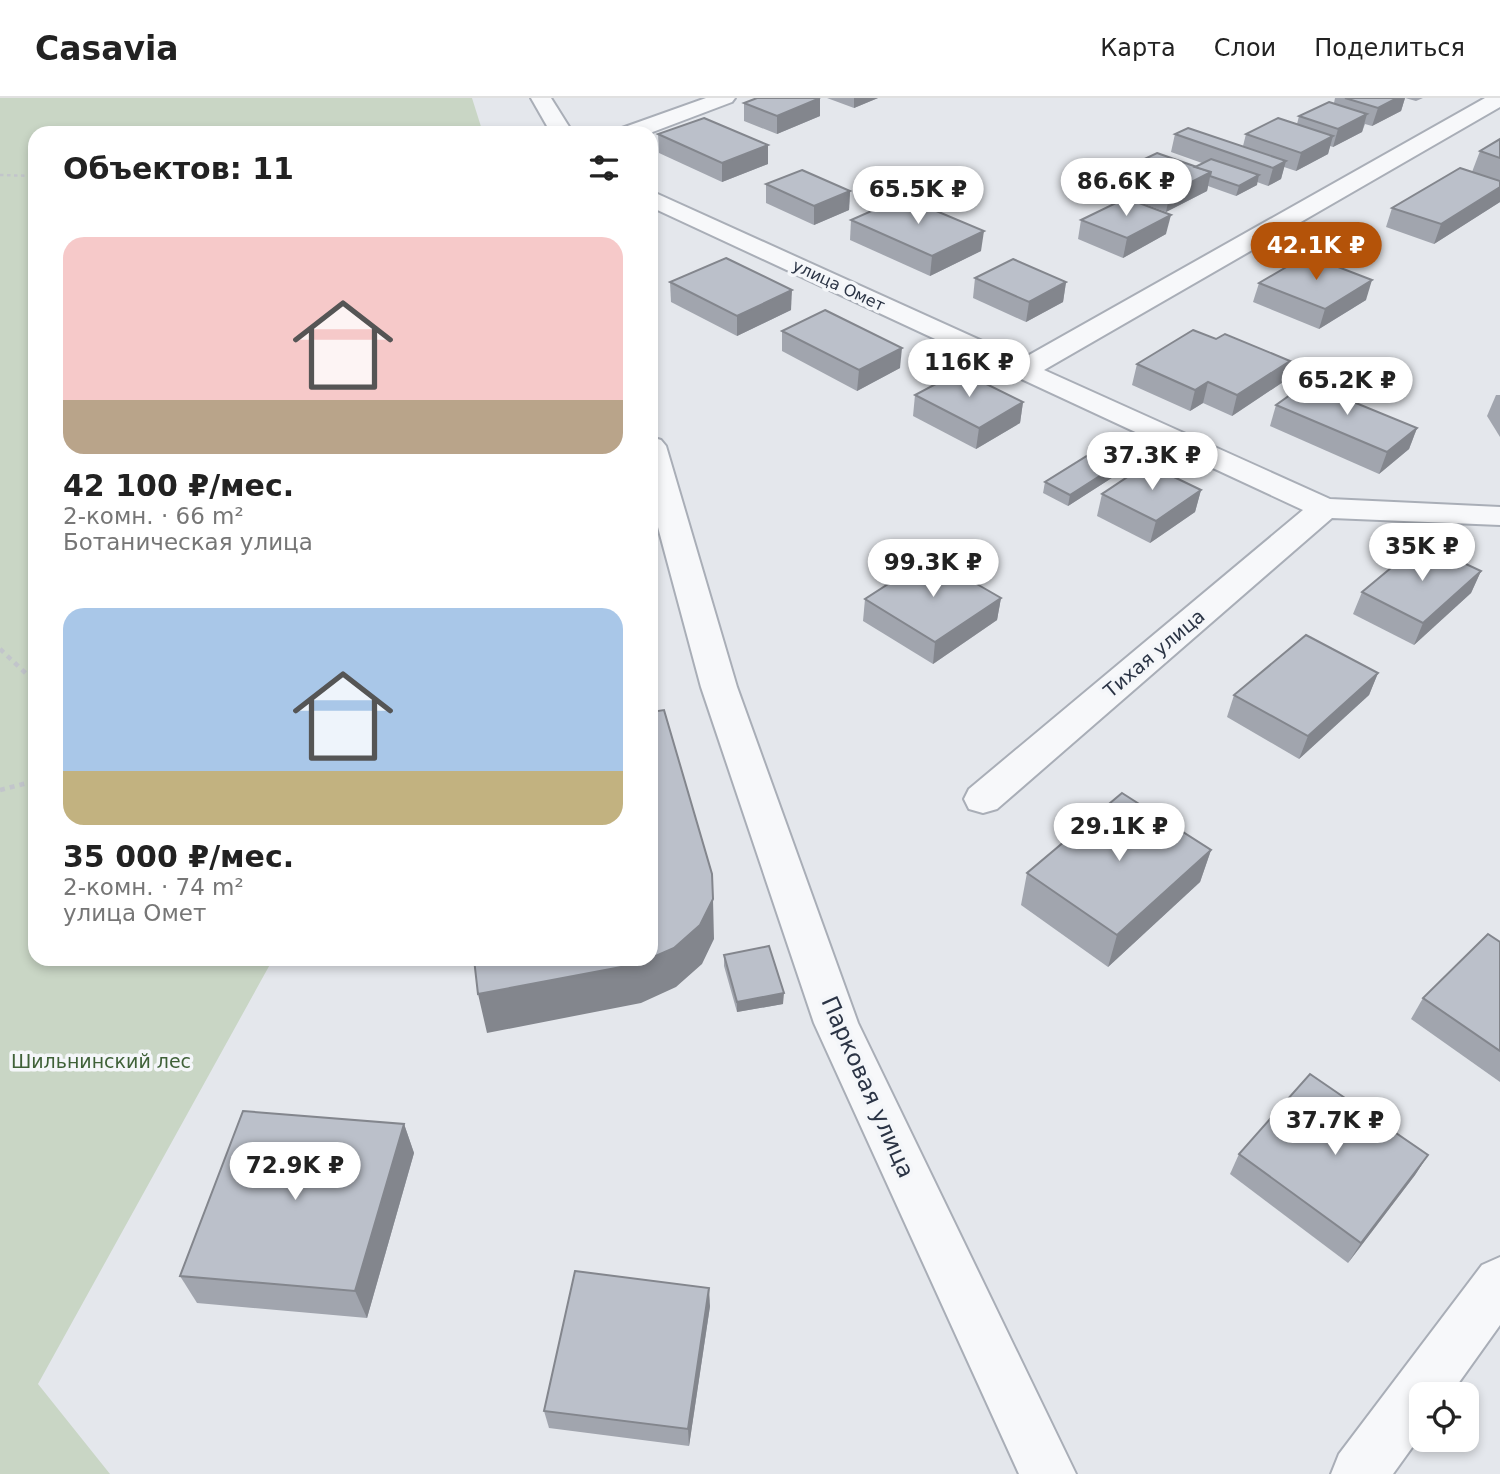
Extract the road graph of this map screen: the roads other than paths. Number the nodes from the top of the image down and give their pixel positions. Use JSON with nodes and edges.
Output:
{"nodes":[{"id":1,"x":541,"y":98,"type":"edge"},
{"id":2,"x":725,"y":98,"type":"edge"},
{"id":3,"x":1500,"y":98,"type":"edge"},
{"id":4,"x":558,"y":126,"type":"edge"},
{"id":5,"x":649,"y":126,"type":"edge"},
{"id":6,"x":658,"y":201,"type":"edge"},
{"id":7,"x":1024,"y":370,"type":"junction"},
{"id":8,"x":658,"y":471,"type":"edge"},
{"id":9,"x":1325,"y":508,"type":"junction"},
{"id":10,"x":1500,"y":516,"type":"edge"},
{"id":11,"x":983,"y":799,"type":"dead end"},
{"id":12,"x":1500,"y":1282,"type":"edge"},
{"id":13,"x":1048,"y":1474,"type":"edge"},
{"id":14,"x":1359,"y":1474,"type":"edge"}],
"edges":[{"from":1,"to":4,"type":"street"},
{"from":2,"to":5,"type":"street"},
{"from":3,"to":7,"type":"street"},
{"from":6,"to":7,"type":"street","name":"улица Омет"},
{"from":7,"to":9,"type":"street","name":"улица Омет"},
{"from":8,"to":13,"type":"street","name":"Парковая улица"},
{"from":9,"to":10,"type":"street","name":"улица Омет"},
{"from":9,"to":11,"type":"street","name":"Тихая улица"},
{"from":12,"to":14,"type":"street"}]}
